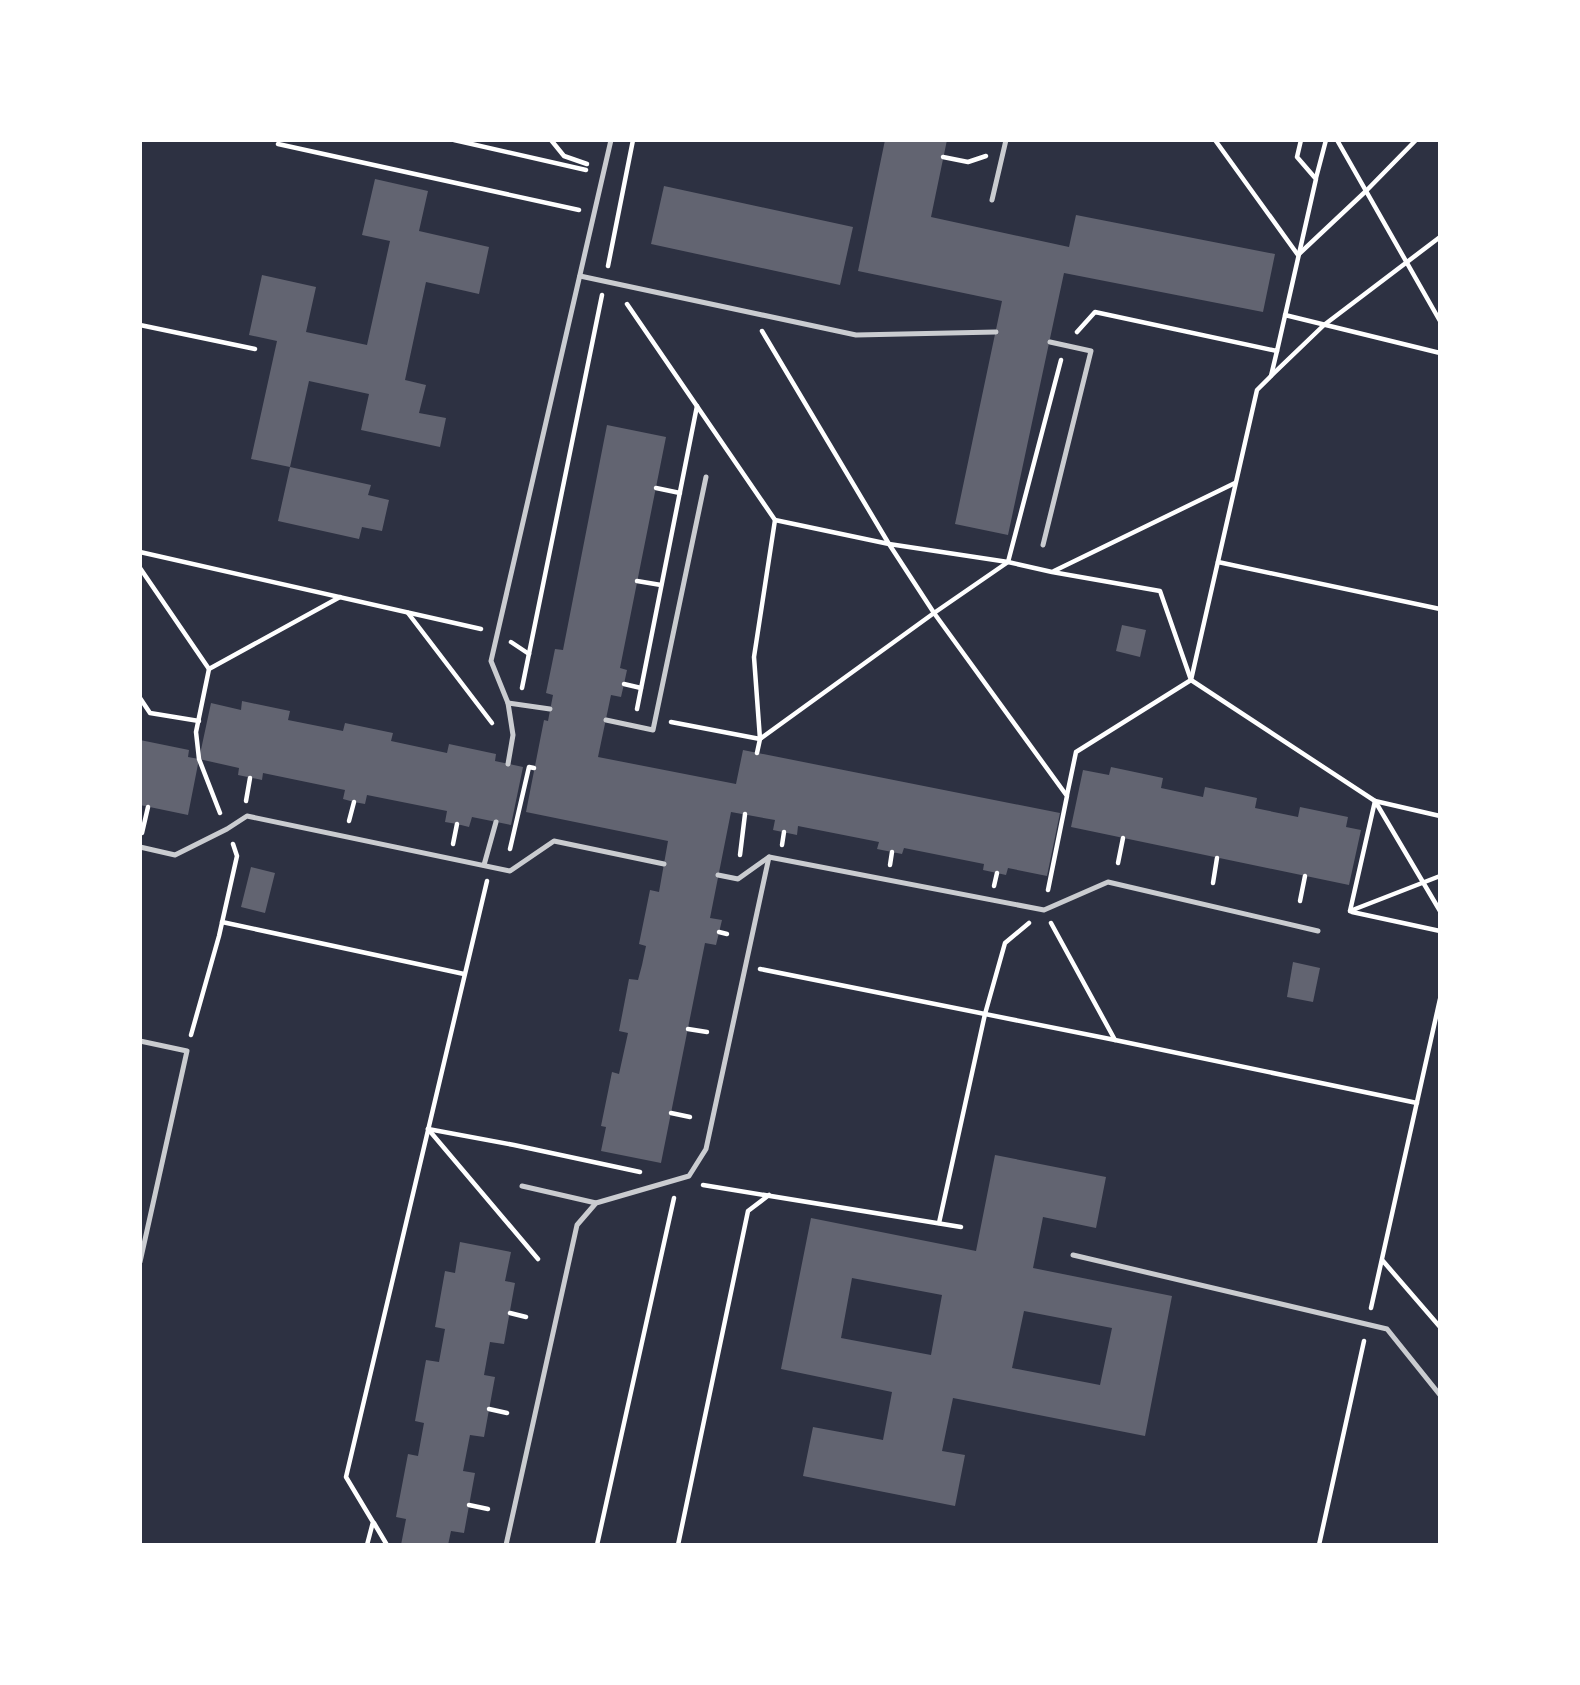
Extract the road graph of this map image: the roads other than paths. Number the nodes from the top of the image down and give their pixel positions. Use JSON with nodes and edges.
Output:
{"nodes":[{"id":1,"x":611,"y":140,"type":"edge"},
{"id":2,"x":1006,"y":140,"type":"edge"},
{"id":3,"x":992,"y":200,"type":"dead end"},
{"id":4,"x":580,"y":276,"type":"junction"},
{"id":5,"x":996,"y":332,"type":"dead end"},
{"id":6,"x":1049,"y":342,"type":"dead end"},
{"id":7,"x":706,"y":477,"type":"dead end"},
{"id":8,"x":1043,"y":545,"type":"dead end"},
{"id":9,"x":508,"y":703,"type":"junction"},
{"id":10,"x":550,"y":709,"type":"dead end"},
{"id":11,"x":606,"y":720,"type":"dead end"},
{"id":12,"x":508,"y":764,"type":"dead end"},
{"id":13,"x":496,"y":822,"type":"dead end"},
{"id":14,"x":140,"y":847,"type":"edge"},
{"id":15,"x":769,"y":857,"type":"junction"},
{"id":16,"x":664,"y":864,"type":"dead end"},
{"id":17,"x":484,"y":865,"type":"junction"},
{"id":18,"x":718,"y":875,"type":"dead end"},
{"id":19,"x":1318,"y":931,"type":"dead end"},
{"id":20,"x":140,"y":1041,"type":"edge"},
{"id":21,"x":522,"y":1186,"type":"dead end"},
{"id":22,"x":596,"y":1203,"type":"junction"},
{"id":23,"x":1073,"y":1255,"type":"dead end"},
{"id":24,"x":140,"y":1262,"type":"edge"},
{"id":25,"x":1440,"y":1395,"type":"edge"},
{"id":26,"x":506,"y":1545,"type":"edge"}],
"edges":[{"from":1,"to":4,"type":"lane"},
{"from":2,"to":3,"type":"lane"},
{"from":4,"to":5,"type":"lane"},
{"from":4,"to":9,"type":"lane"},
{"from":6,"to":8,"type":"lane"},
{"from":7,"to":11,"type":"lane"},
{"from":9,"to":10,"type":"lane"},
{"from":9,"to":12,"type":"lane"},
{"from":13,"to":17,"type":"lane"},
{"from":14,"to":17,"type":"lane"},
{"from":15,"to":18,"type":"lane"},
{"from":15,"to":19,"type":"lane"},
{"from":15,"to":22,"type":"lane"},
{"from":16,"to":17,"type":"lane"},
{"from":20,"to":24,"type":"lane"},
{"from":21,"to":22,"type":"lane"},
{"from":22,"to":26,"type":"lane"},
{"from":23,"to":25,"type":"lane"}]}
